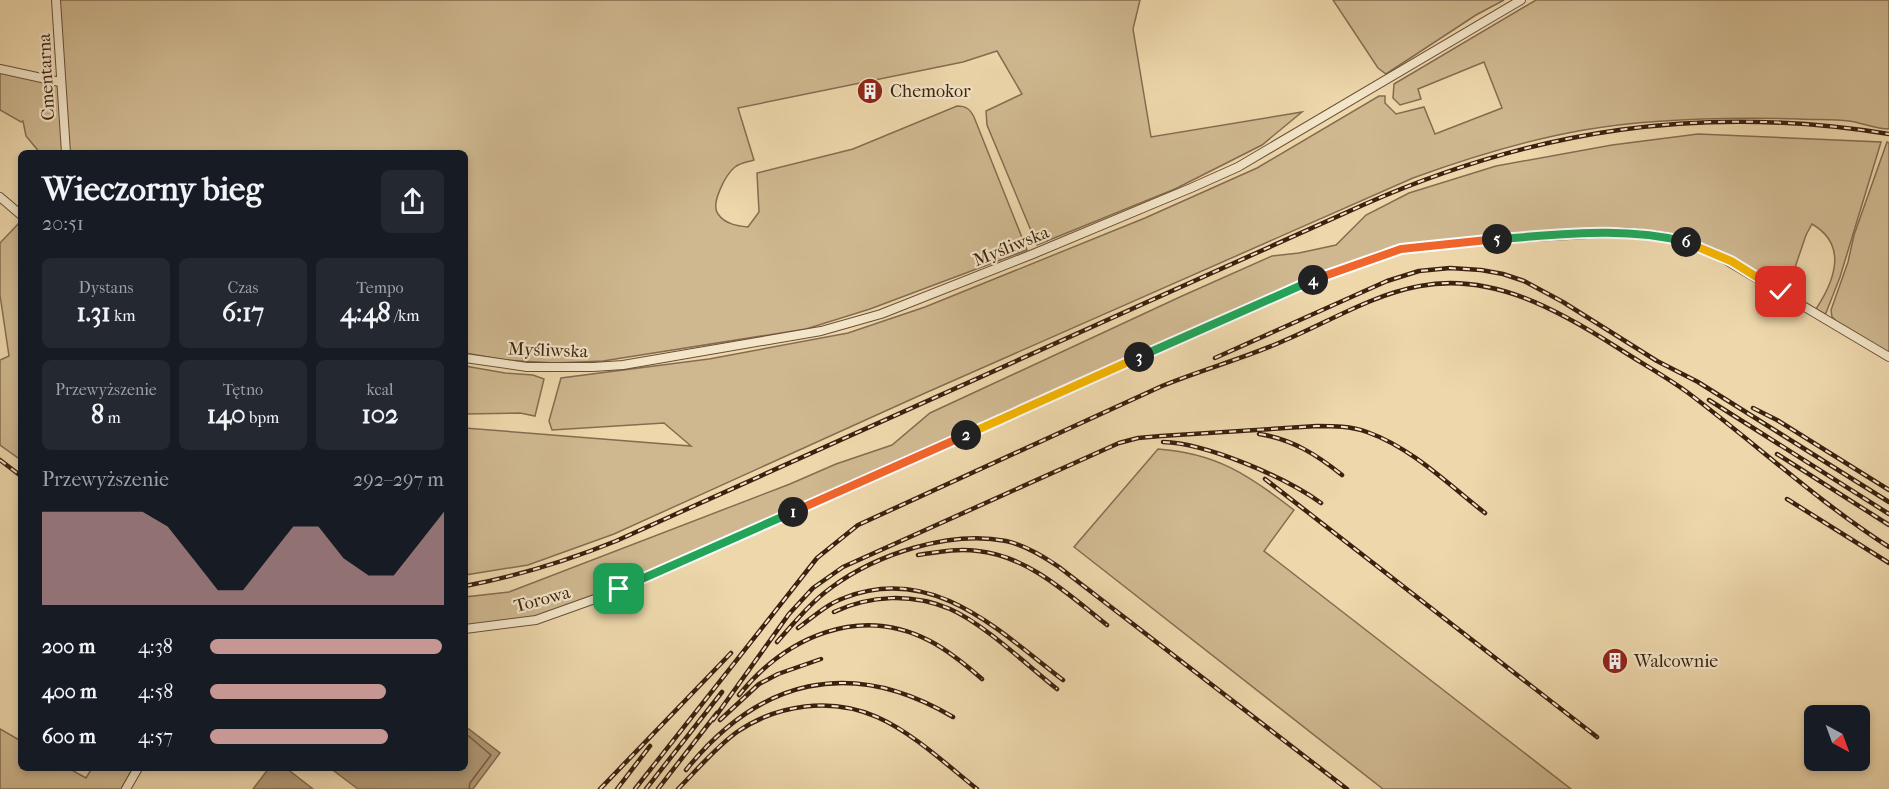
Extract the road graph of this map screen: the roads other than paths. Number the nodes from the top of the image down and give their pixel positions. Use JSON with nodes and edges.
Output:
{"nodes":[{"id":1,"x":57,"y":0,"type":"edge"},
{"id":2,"x":1521,"y":0,"type":"edge"},
{"id":3,"x":0,"y":69,"type":"edge"},
{"id":4,"x":60,"y":82,"type":"junction"},
{"id":5,"x":66,"y":150,"type":"edge"},
{"id":6,"x":0,"y":197,"type":"edge"},
{"id":7,"x":18,"y":212,"type":"edge"},
{"id":8,"x":1889,"y":357,"type":"edge"},
{"id":9,"x":468,"y":358,"type":"edge"},
{"id":10,"x":468,"y":629,"type":"edge"},
{"id":11,"x":136,"y":771,"type":"edge"},
{"id":12,"x":126,"y":789,"type":"edge"}],
"edges":[{"from":1,"to":4,"type":"street","name":"Cmentarna"},
{"from":2,"to":9,"type":"street","name":"Myśliwska"},
{"from":3,"to":4,"type":"street"},
{"from":4,"to":5,"type":"street","name":"Cmentarna"},
{"from":6,"to":7,"type":"street"},
{"from":8,"to":10,"type":"street","name":"Torowa"},
{"from":11,"to":12,"type":"street"}]}
